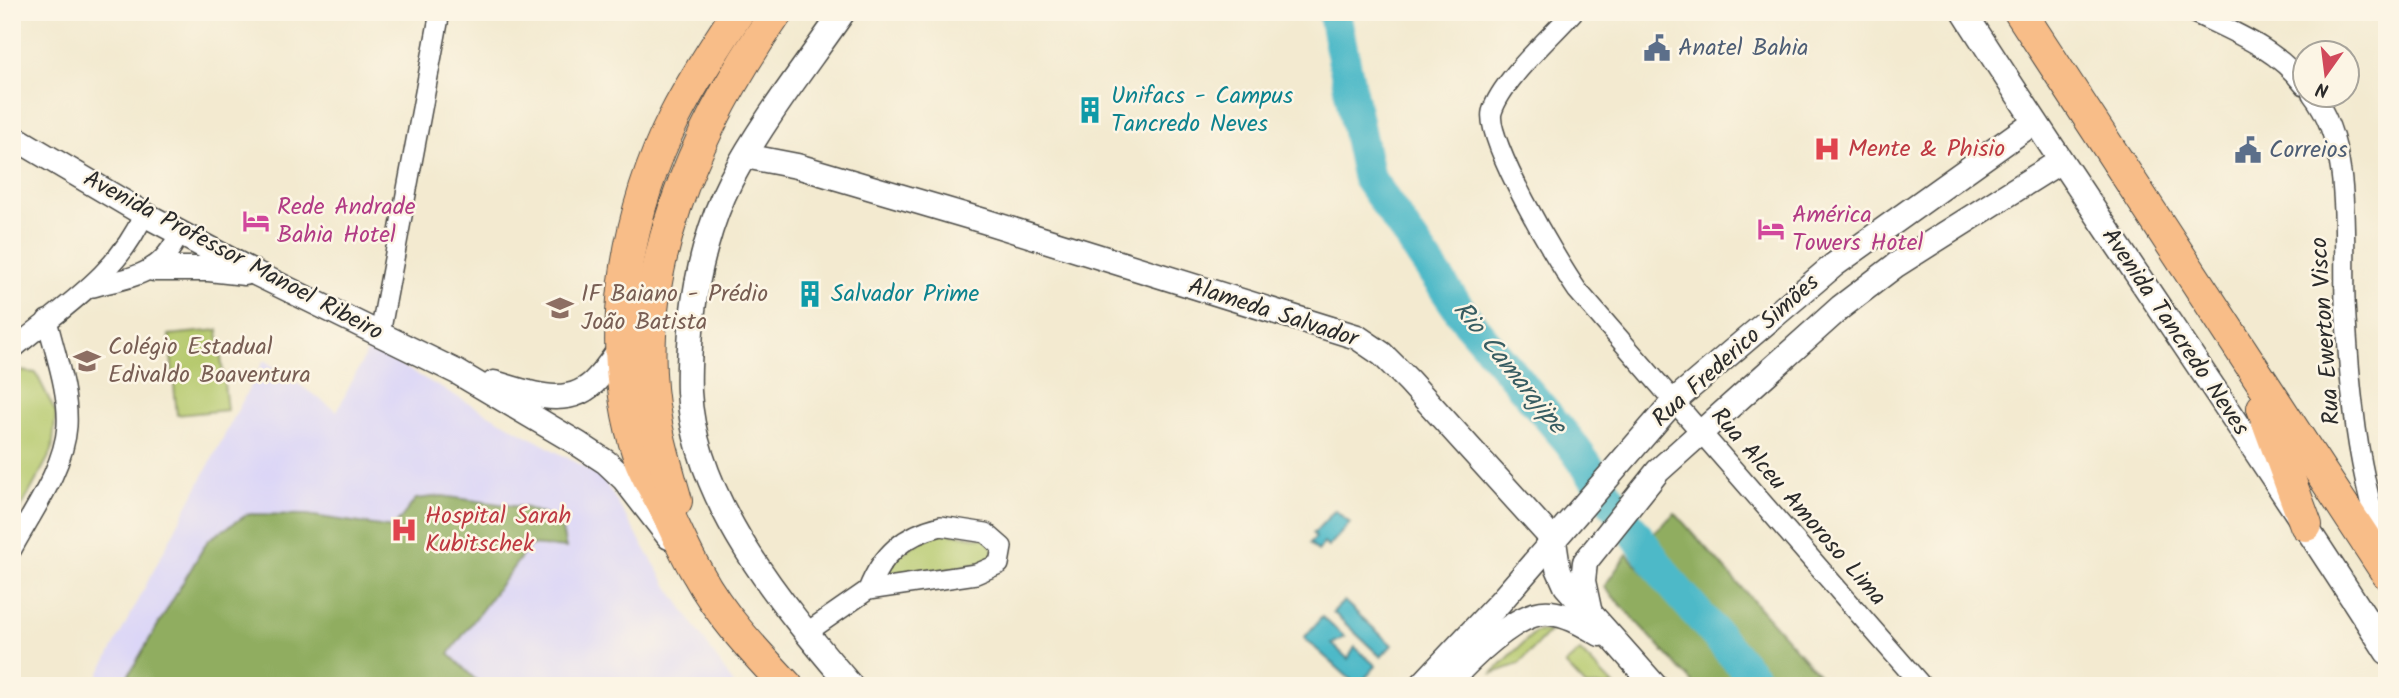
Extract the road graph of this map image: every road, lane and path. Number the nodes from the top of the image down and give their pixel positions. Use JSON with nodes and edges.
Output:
{"nodes":[{"id":1,"x":440,"y":12,"type":"edge"},
{"id":2,"x":738,"y":12,"type":"edge"},
{"id":3,"x":777,"y":12,"type":"edge"},
{"id":4,"x":843,"y":12,"type":"edge"},
{"id":5,"x":1573,"y":12,"type":"edge"},
{"id":6,"x":1964,"y":12,"type":"edge"},
{"id":7,"x":2020,"y":12,"type":"edge"},
{"id":8,"x":2192,"y":12,"type":"edge"},
{"id":9,"x":2290,"y":66,"type":"edge"},
{"id":10,"x":2323,"y":108,"type":"edge"},
{"id":11,"x":2034,"y":122,"type":"junction"},
{"id":12,"x":12,"y":136,"type":"edge"},
{"id":13,"x":744,"y":156,"type":"junction"},
{"id":14,"x":2059,"y":162,"type":"junction"},
{"id":15,"x":144,"y":214,"type":"junction"},
{"id":16,"x":180,"y":232,"type":"junction"},
{"id":17,"x":155,"y":269,"type":"junction"},
{"id":18,"x":257,"y":274,"type":"junction"},
{"id":19,"x":92,"y":287,"type":"junction"},
{"id":20,"x":47,"y":320,"type":"junction"},
{"id":21,"x":380,"y":334,"type":"junction"},
{"id":22,"x":622,"y":347,"type":"junction"},
{"id":23,"x":12,"y":349,"type":"edge"},
{"id":24,"x":2245,"y":359,"type":"junction"},
{"id":25,"x":457,"y":372,"type":"junction"},
{"id":26,"x":1674,"y":401,"type":"junction"},
{"id":27,"x":1700,"y":432,"type":"junction"},
{"id":28,"x":2306,"y":525,"type":"junction"},
{"id":29,"x":1554,"y":541,"type":"junction"},
{"id":30,"x":12,"y":549,"type":"edge"},
{"id":31,"x":2387,"y":567,"type":"edge"},
{"id":32,"x":2387,"y":573,"type":"edge"},
{"id":33,"x":699,"y":576,"type":"junction"},
{"id":34,"x":868,"y":590,"type":"junction"},
{"id":35,"x":1500,"y":603,"type":"junction"},
{"id":36,"x":1590,"y":613,"type":"junction"},
{"id":37,"x":806,"y":633,"type":"junction"},
{"id":38,"x":1616,"y":643,"type":"junction"},
{"id":39,"x":2387,"y":652,"type":"edge"},
{"id":40,"x":1470,"y":658,"type":"junction"},
{"id":41,"x":787,"y":686,"type":"edge"},
{"id":42,"x":851,"y":686,"type":"edge"},
{"id":43,"x":1421,"y":686,"type":"edge"},
{"id":44,"x":1445,"y":686,"type":"edge"},
{"id":45,"x":1655,"y":686,"type":"edge"},
{"id":46,"x":1922,"y":686,"type":"edge"}],
"edges":[{"from":1,"to":21,"type":"street"},
{"from":2,"to":22,"type":"main road"},
{"from":3,"to":33,"type":"main road"},
{"from":4,"to":13,"type":"street"},
{"from":5,"to":26,"type":"street","name":"Rua Alceu Amoroso Lima"},
{"from":6,"to":11,"type":"street","name":"Avenida Tancredo Neves"},
{"from":7,"to":24,"type":"main road","name":"Avenida Tancredo Neves"},
{"from":8,"to":9,"type":"street"},
{"from":10,"to":31,"type":"street","name":"Rua Ewerton Visco"},
{"from":11,"to":14,"type":"street","name":"Avenida Tancredo Neves"},
{"from":11,"to":26,"type":"street","name":"Rua Frederico Simões"},
{"from":12,"to":15,"type":"street","name":"Avenida Professor Manoel Ribeiro"},
{"from":13,"to":29,"type":"street","name":"Alameda Salvador"},
{"from":13,"to":37,"type":"street"},
{"from":14,"to":27,"type":"street","name":"Rua Frederico Simões"},
{"from":14,"to":28,"type":"street","name":"Avenida Tancredo Neves"},
{"from":15,"to":16,"type":"street","name":"Avenida Professor Manoel Ribeiro"},
{"from":15,"to":19,"type":"street"},
{"from":16,"to":17,"type":"street"},
{"from":16,"to":18,"type":"street","name":"Avenida Professor Manoel Ribeiro"},
{"from":17,"to":18,"type":"street"},
{"from":17,"to":19,"type":"street"},
{"from":18,"to":21,"type":"street","name":"Avenida Professor Manoel Ribeiro"},
{"from":19,"to":20,"type":"street"},
{"from":20,"to":23,"type":"street"},
{"from":20,"to":30,"type":"street"},
{"from":21,"to":25,"type":"street","name":"Avenida Professor Manoel Ribeiro"},
{"from":22,"to":25,"type":"street","name":"Avenida Professor Manoel Ribeiro"},
{"from":22,"to":33,"type":"main road"},
{"from":24,"to":28,"type":"main road"},
{"from":24,"to":32,"type":"main road","name":"Avenida Tancredo Neves"},
{"from":25,"to":33,"type":"street","name":"Avenida Professor Manoel Ribeiro"},
{"from":26,"to":27,"type":"street","name":"Rua Alceu Amoroso Lima"},
{"from":26,"to":29,"type":"street","name":"Rua Frederico Simões"},
{"from":27,"to":36,"type":"street","name":"Rua Frederico Simões"},
{"from":27,"to":46,"type":"street","name":"Rua Alceu Amoroso Lima"},
{"from":28,"to":39,"type":"street","name":"Avenida Tancredo Neves"},
{"from":29,"to":35,"type":"street","name":"Rua Frederico Simões"},
{"from":29,"to":36,"type":"street","name":"Alameda Salvador"},
{"from":33,"to":41,"type":"main road"},
{"from":34,"to":34,"type":"street"},
{"from":34,"to":37,"type":"street"},
{"from":35,"to":40,"type":"street"},
{"from":35,"to":43,"type":"street","name":"Rua Frederico Simões"},
{"from":36,"to":38,"type":"street","name":"Alameda Salvador"},
{"from":37,"to":42,"type":"street"},
{"from":38,"to":40,"type":"street"},
{"from":38,"to":45,"type":"street","name":"Alameda Salvador"},
{"from":40,"to":44,"type":"street"}]}
